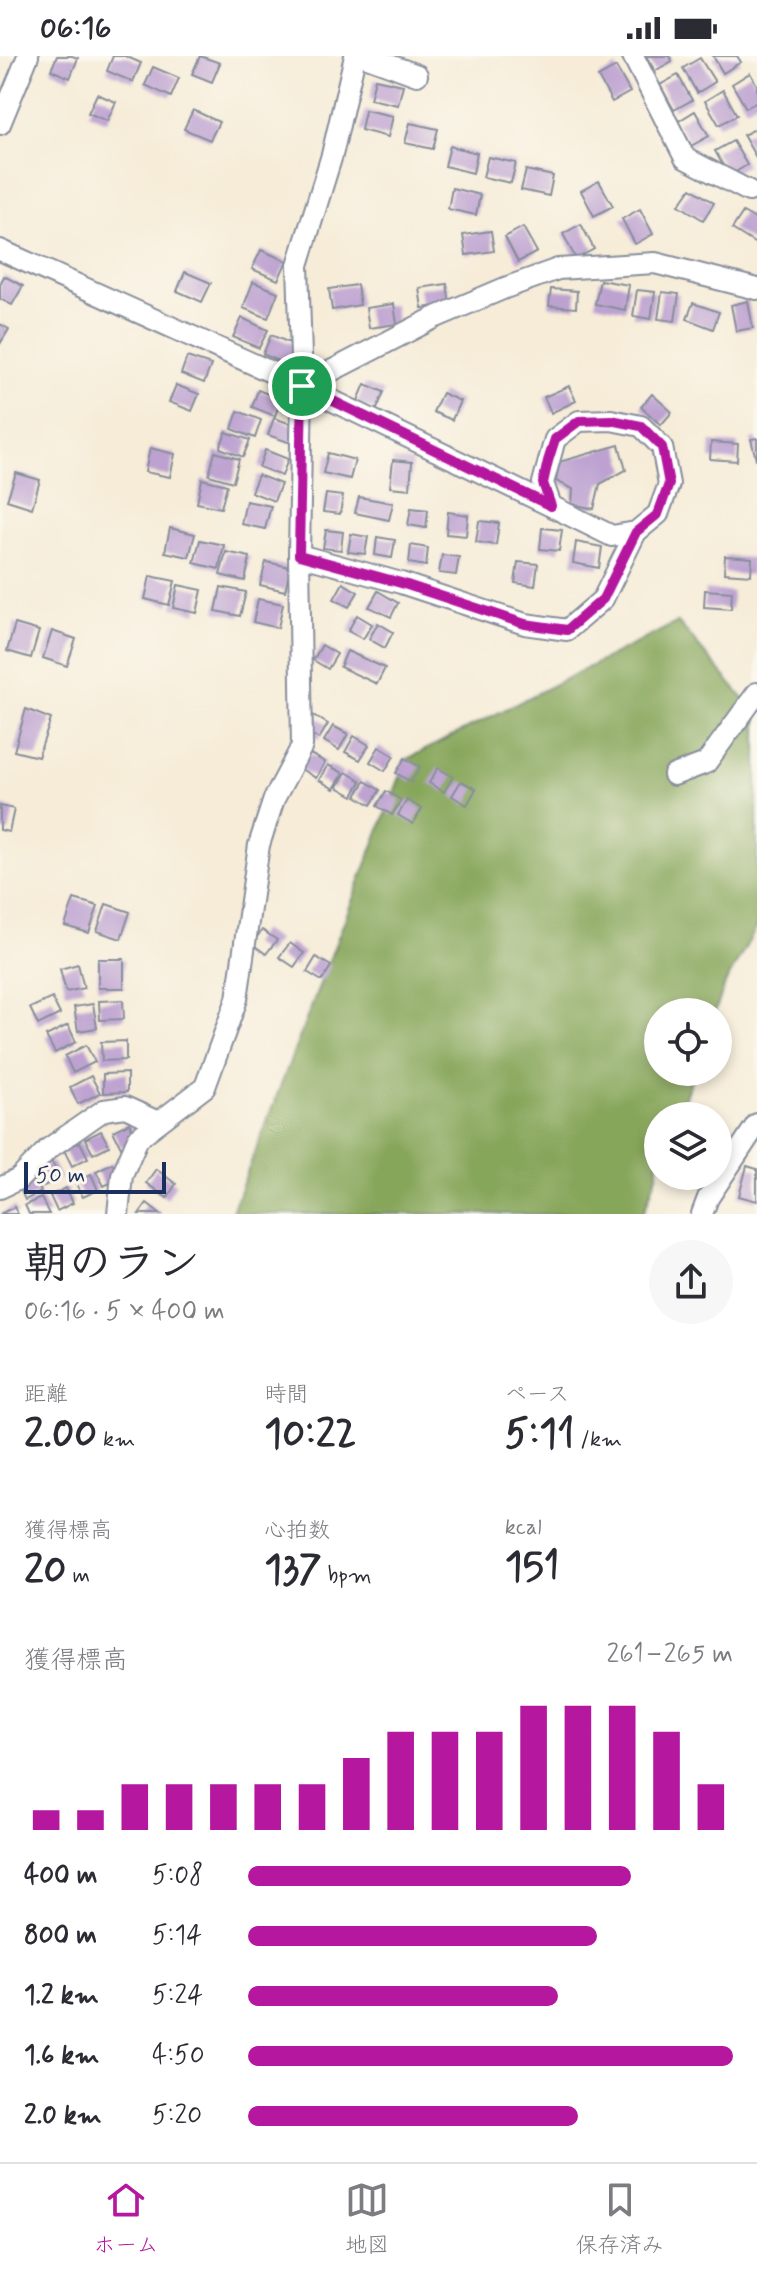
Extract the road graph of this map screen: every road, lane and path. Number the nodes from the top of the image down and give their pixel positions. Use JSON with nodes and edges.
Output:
{"nodes":[{"id":1,"x":28,"y":56,"type":"edge"},
{"id":2,"x":355,"y":56,"type":"edge"},
{"id":3,"x":365,"y":56,"type":"edge"},
{"id":4,"x":633,"y":56,"type":"edge"},
{"id":5,"x":417,"y":75,"type":"dead end"},
{"id":6,"x":0,"y":124,"type":"edge"},
{"id":7,"x":754,"y":191,"type":"edge"},
{"id":8,"x":0,"y":250,"type":"edge"},
{"id":9,"x":757,"y":289,"type":"edge"},
{"id":10,"x":302,"y":386,"type":"junction"},
{"id":11,"x":551,"y":506,"type":"junction"},
{"id":12,"x":636,"y":532,"type":"junction"},
{"id":13,"x":299,"y":555,"type":"junction"},
{"id":14,"x":757,"y":693,"type":"edge"},
{"id":15,"x":674,"y":775,"type":"dead end"},
{"id":16,"x":158,"y":1122,"type":"junction"},
{"id":17,"x":757,"y":1124,"type":"edge"},
{"id":18,"x":0,"y":1188,"type":"edge"},
{"id":19,"x":118,"y":1214,"type":"edge"},
{"id":20,"x":702,"y":1214,"type":"edge"}],
"edges":[{"from":1,"to":6,"type":"street"},
{"from":2,"to":10,"type":"street"},
{"from":3,"to":5,"type":"street"},
{"from":4,"to":7,"type":"street"},
{"from":8,"to":10,"type":"street"},
{"from":9,"to":10,"type":"street"},
{"from":10,"to":11,"type":"street"},
{"from":10,"to":13,"type":"street"},
{"from":11,"to":12,"type":"street"},
{"from":11,"to":12,"type":"street"},
{"from":12,"to":13,"type":"street"},
{"from":13,"to":16,"type":"street"},
{"from":14,"to":15,"type":"street"},
{"from":16,"to":18,"type":"street"},
{"from":16,"to":19,"type":"street"},
{"from":17,"to":20,"type":"street"}]}
